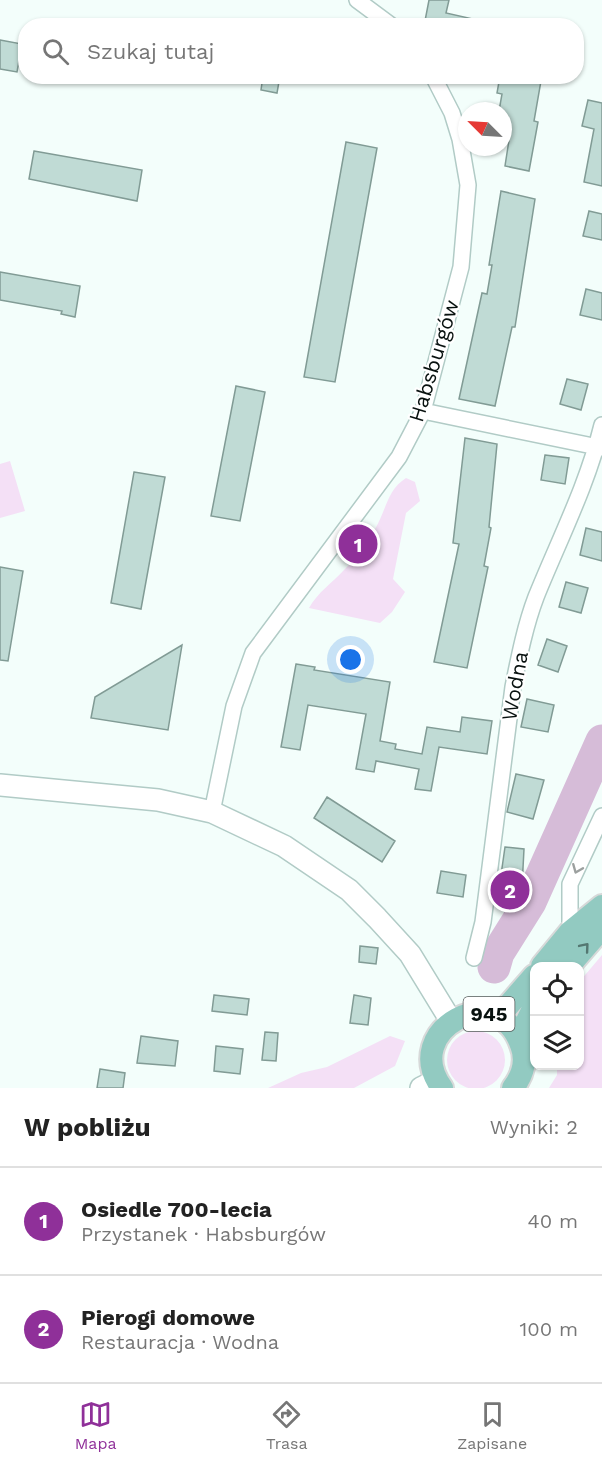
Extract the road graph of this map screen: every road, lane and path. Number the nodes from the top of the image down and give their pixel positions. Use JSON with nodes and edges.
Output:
{"nodes":[{"id":1,"x":357,"y":0,"type":"edge"},
{"id":2,"x":381,"y":18,"type":"edge"},
{"id":3,"x":437,"y":84,"type":"edge"},
{"id":4,"x":423,"y":411,"type":"junction"},
{"id":5,"x":602,"y":425,"type":"edge"},
{"id":6,"x":599,"y":448,"type":"edge"},
{"id":7,"x":0,"y":785,"type":"edge"},
{"id":8,"x":212,"y":812,"type":"junction"},
{"id":9,"x":602,"y":816,"type":"edge"},
{"id":10,"x":602,"y":906,"type":"edge"},
{"id":11,"x":602,"y":928,"type":"edge"},
{"id":12,"x":570,"y":932,"type":"junction"},
{"id":13,"x":474,"y":958,"type":"dead end"},
{"id":14,"x":545,"y":962,"type":"edge"},
{"id":15,"x":572,"y":962,"type":"edge"},
{"id":16,"x":530,"y":981,"type":"edge"},
{"id":17,"x":492,"y":1015,"type":"junction"},
{"id":18,"x":530,"y":1015,"type":"edge"},
{"id":19,"x":451,"y":1021,"type":"junction"},
{"id":20,"x":519,"y":1037,"type":"junction"},
{"id":21,"x":433,"y":1085,"type":"edge"},
{"id":22,"x":513,"y":1088,"type":"edge"}],
"edges":[{"from":1,"to":2,"type":"street"},
{"from":3,"to":4,"type":"street","name":"Habsburgów"},
{"from":4,"to":6,"type":"street"},
{"from":4,"to":8,"type":"street","name":"Habsburgów"},
{"from":5,"to":6,"type":"street","name":"Wodna"},
{"from":6,"to":13,"type":"street","name":"Wodna"},
{"from":7,"to":8,"type":"street"},
{"from":8,"to":19,"type":"street"},
{"from":9,"to":12,"type":"street","one_way":true},
{"from":10,"to":12,"type":"main road"},
{"from":15,"to":11,"type":"main road","one_way":true},
{"from":12,"to":14,"type":"main road"},
{"from":16,"to":17,"type":"main road","number":"945"},
{"from":17,"to":19,"type":"main road","number":"945"},
{"from":17,"to":20,"type":"main road","number":"945"},
{"from":18,"to":20,"type":"main road","number":"945"},
{"from":19,"to":21,"type":"main road","number":"945"},
{"from":20,"to":22,"type":"main road","number":"945"}]}
